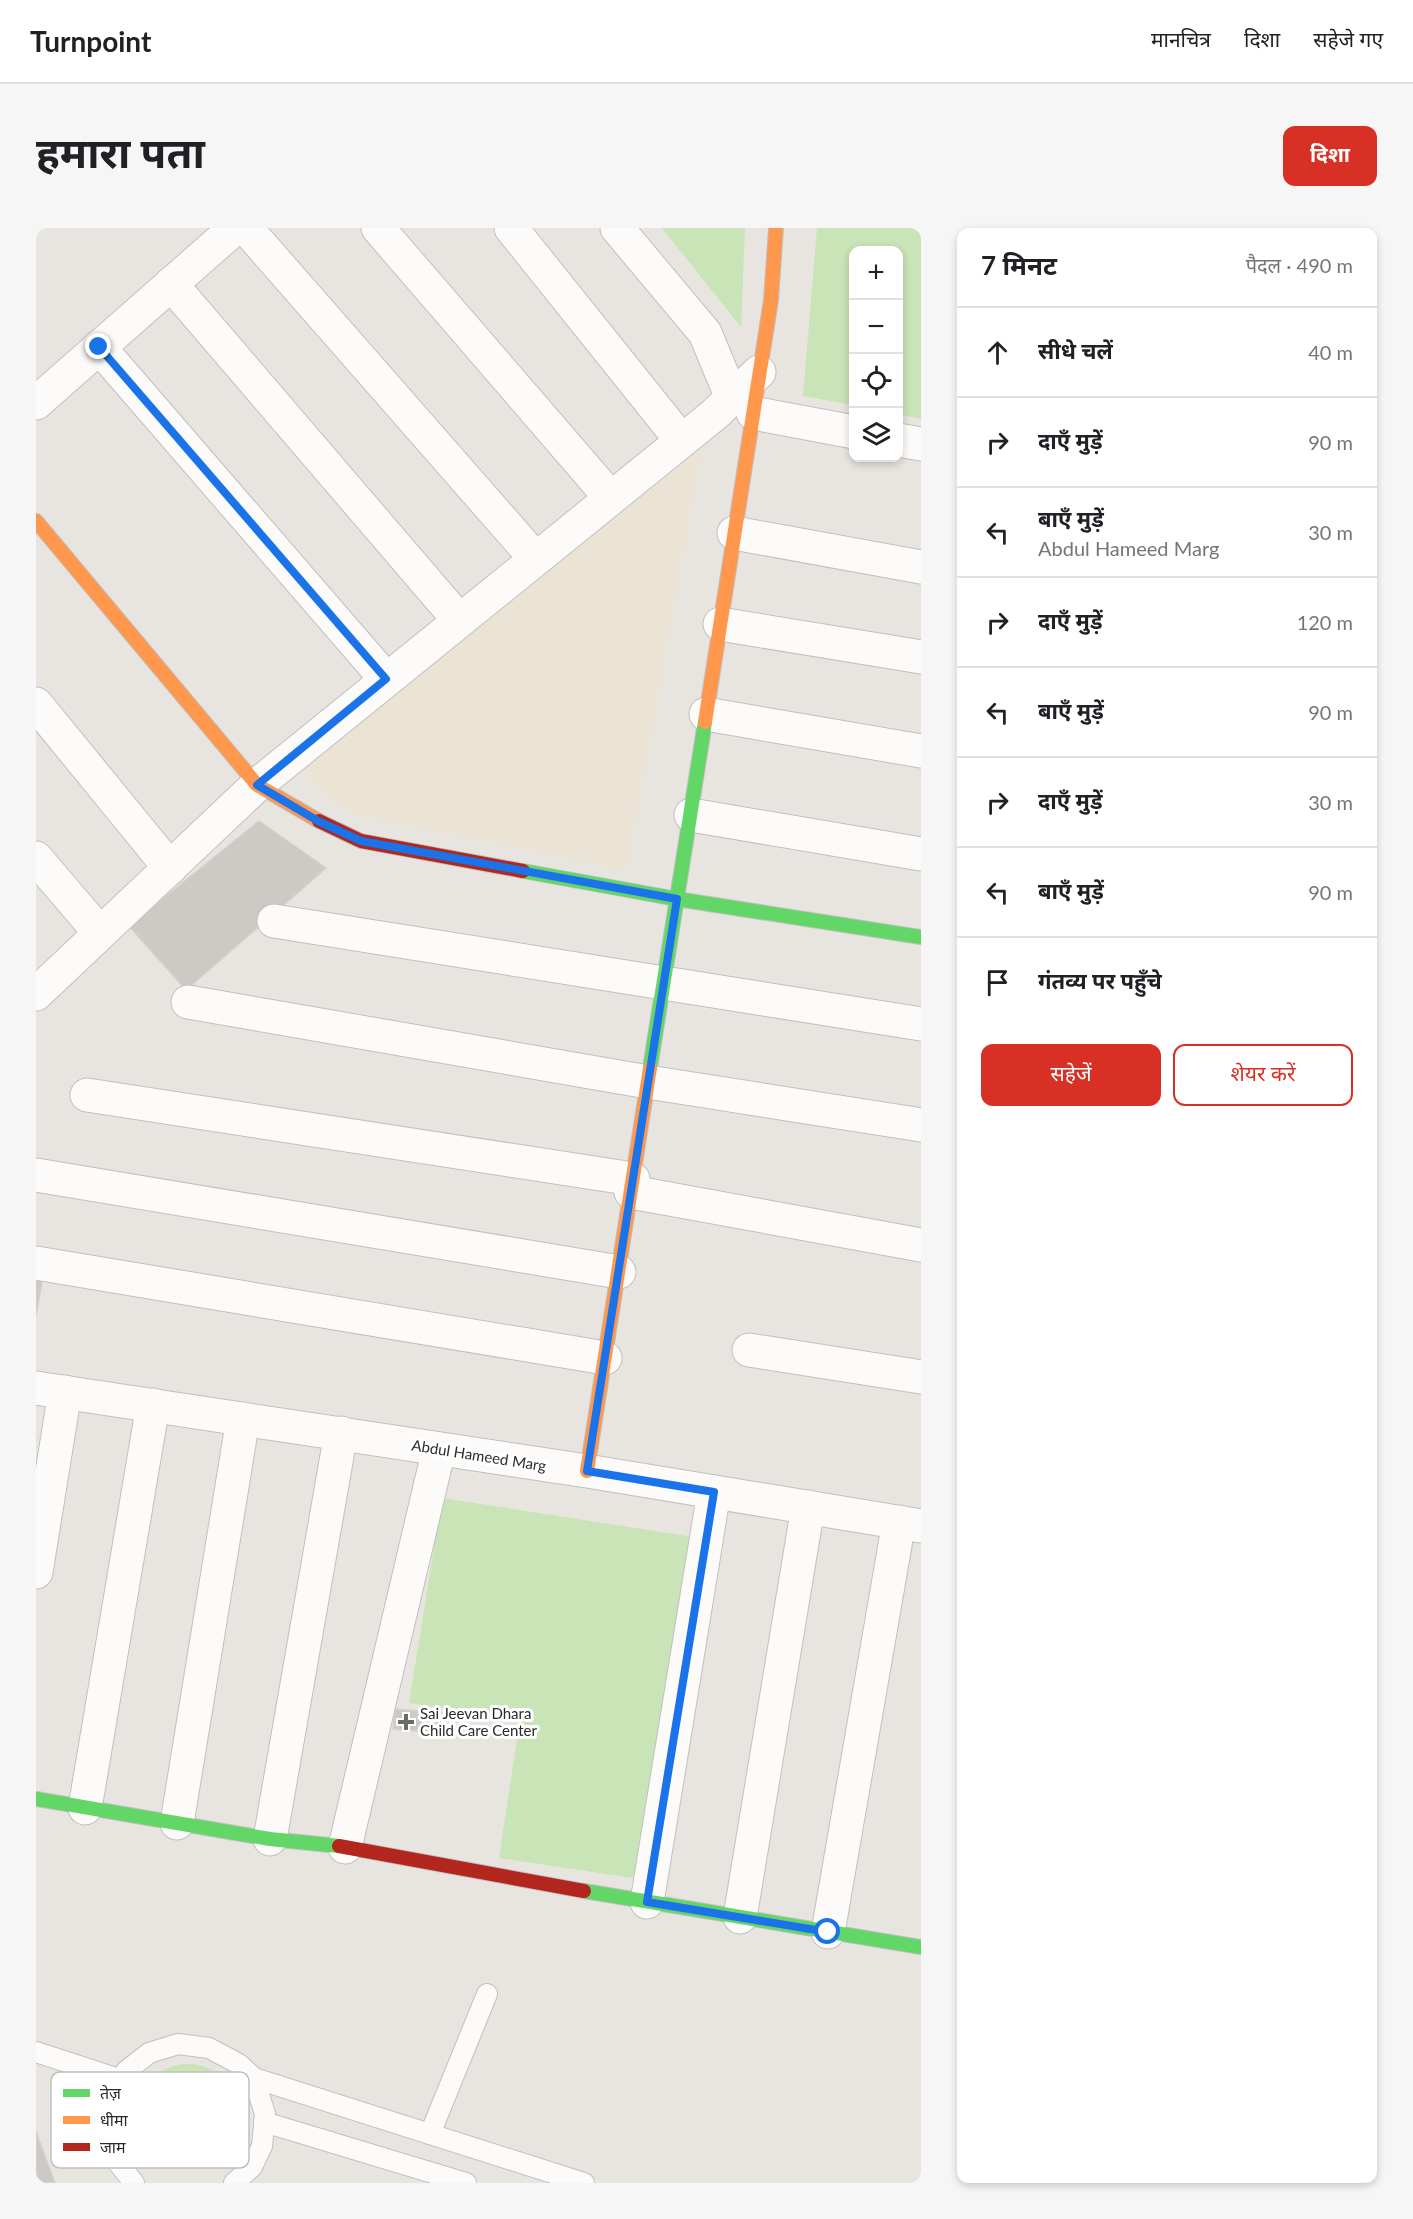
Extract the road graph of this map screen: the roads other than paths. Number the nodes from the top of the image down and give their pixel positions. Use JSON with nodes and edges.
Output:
{"nodes":[{"id":1,"x":246,"y":228,"type":"edge"},
{"id":2,"x":378,"y":228,"type":"edge"},
{"id":3,"x":511,"y":228,"type":"edge"},
{"id":4,"x":617,"y":228,"type":"edge"},
{"id":5,"x":776,"y":228,"type":"edge"},
{"id":6,"x":215,"y":234,"type":"edge"},
{"id":7,"x":171,"y":284,"type":"junction"},
{"id":8,"x":99,"y":347,"type":"junction"},
{"id":9,"x":759,"y":372,"type":"joint"},
{"id":10,"x":36,"y":403,"type":"edge"},
{"id":11,"x":743,"y":405,"type":"junction"},
{"id":12,"x":849,"y":431,"type":"edge"},
{"id":13,"x":681,"y":440,"type":"junction"},
{"id":14,"x":903,"y":441,"type":"edge"},
{"id":15,"x":921,"y":444,"type":"edge"},
{"id":16,"x":610,"y":497,"type":"junction"},
{"id":17,"x":36,"y":521,"type":"edge"},
{"id":18,"x":734,"y":533,"type":"junction"},
{"id":19,"x":535,"y":558,"type":"junction"},
{"id":20,"x":921,"y":567,"type":"edge"},
{"id":21,"x":459,"y":620,"type":"junction"},
{"id":22,"x":720,"y":624,"type":"junction"},
{"id":23,"x":921,"y":657,"type":"edge"},
{"id":24,"x":386,"y":679,"type":"junction"},
{"id":25,"x":36,"y":704,"type":"edge"},
{"id":26,"x":706,"y":714,"type":"junction"},
{"id":27,"x":921,"y":752,"type":"edge"},
{"id":28,"x":257,"y":785,"type":"junction"},
{"id":29,"x":691,"y":815,"type":"junction"},
{"id":30,"x":921,"y":854,"type":"edge"},
{"id":31,"x":36,"y":858,"type":"edge"},
{"id":32,"x":170,"y":868,"type":"junction"},
{"id":33,"x":677,"y":899,"type":"junction"},
{"id":34,"x":274,"y":921,"type":"dead end"},
{"id":35,"x":100,"y":933,"type":"junction"},
{"id":36,"x":921,"y":937,"type":"edge"},
{"id":37,"x":664,"y":983,"type":"junction"},
{"id":38,"x":37,"y":991,"type":"edge"},
{"id":39,"x":188,"y":1002,"type":"dead end"},
{"id":40,"x":921,"y":1024,"type":"edge"},
{"id":41,"x":648,"y":1082,"type":"junction"},
{"id":42,"x":87,"y":1095,"type":"dead end"},
{"id":43,"x":921,"y":1125,"type":"edge"},
{"id":44,"x":36,"y":1175,"type":"edge"},
{"id":45,"x":632,"y":1186,"type":"junction"},
{"id":46,"x":921,"y":1245,"type":"edge"},
{"id":47,"x":36,"y":1263,"type":"edge"},
{"id":48,"x":619,"y":1272,"type":"junction"},
{"id":49,"x":749,"y":1350,"type":"dead end"},
{"id":50,"x":605,"y":1358,"type":"junction"},
{"id":51,"x":921,"y":1377,"type":"edge"},
{"id":52,"x":50,"y":1390,"type":"edge"},
{"id":53,"x":153,"y":1405,"type":"junction"},
{"id":54,"x":243,"y":1419,"type":"junction"},
{"id":55,"x":341,"y":1433,"type":"junction"},
{"id":56,"x":439,"y":1449,"type":"junction"},
{"id":57,"x":587,"y":1471,"type":"junction"},
{"id":58,"x":714,"y":1492,"type":"junction"},
{"id":59,"x":808,"y":1507,"type":"junction"},
{"id":60,"x":910,"y":1524,"type":"edge"},
{"id":61,"x":36,"y":1572,"type":"edge"},
{"id":62,"x":36,"y":1799,"type":"edge"},
{"id":63,"x":85,"y":1808,"type":"junction"},
{"id":64,"x":177,"y":1823,"type":"junction"},
{"id":65,"x":270,"y":1839,"type":"junction"},
{"id":66,"x":345,"y":1847,"type":"junction"},
{"id":67,"x":647,"y":1902,"type":"junction"},
{"id":68,"x":740,"y":1917,"type":"junction"},
{"id":69,"x":828,"y":1932,"type":"junction"},
{"id":70,"x":920,"y":1943,"type":"edge"},
{"id":71,"x":487,"y":1994,"type":"dead end"},
{"id":72,"x":36,"y":2052,"type":"edge"},
{"id":73,"x":100,"y":2072,"type":"edge"},
{"id":74,"x":126,"y":2072,"type":"edge"},
{"id":75,"x":248,"y":2072,"type":"edge"},
{"id":76,"x":249,"y":2073,"type":"edge"},
{"id":77,"x":254,"y":2078,"type":"junction"},
{"id":78,"x":264,"y":2122,"type":"junction"},
{"id":79,"x":430,"y":2134,"type":"junction"},
{"id":80,"x":122,"y":2168,"type":"edge"},
{"id":81,"x":576,"y":2182,"type":"edge"},
{"id":82,"x":134,"y":2183,"type":"edge"},
{"id":83,"x":234,"y":2183,"type":"edge"},
{"id":84,"x":466,"y":2183,"type":"edge"}],
"edges":[{"from":1,"to":19,"type":"street"},
{"from":2,"to":16,"type":"street"},
{"from":3,"to":13,"type":"street"},
{"from":4,"to":11,"type":"street"},
{"from":5,"to":9,"type":"street"},
{"from":6,"to":7,"type":"street"},
{"from":7,"to":8,"type":"street"},
{"from":7,"to":21,"type":"street"},
{"from":8,"to":10,"type":"street"},
{"from":8,"to":24,"type":"street"},
{"from":9,"to":11,"type":"street"},
{"from":11,"to":12,"type":"street"},
{"from":11,"to":13,"type":"street"},
{"from":11,"to":18,"type":"street"},
{"from":13,"to":16,"type":"street"},
{"from":14,"to":15,"type":"street"},
{"from":16,"to":19,"type":"street"},
{"from":17,"to":28,"type":"street"},
{"from":18,"to":20,"type":"street"},
{"from":18,"to":22,"type":"street"},
{"from":19,"to":21,"type":"street"},
{"from":21,"to":24,"type":"street"},
{"from":22,"to":23,"type":"street"},
{"from":22,"to":26,"type":"street"},
{"from":24,"to":28,"type":"street"},
{"from":25,"to":32,"type":"street"},
{"from":26,"to":27,"type":"street"},
{"from":26,"to":29,"type":"street"},
{"from":28,"to":32,"type":"street"},
{"from":28,"to":33,"type":"street"},
{"from":29,"to":30,"type":"street"},
{"from":29,"to":33,"type":"street"},
{"from":31,"to":35,"type":"street"},
{"from":32,"to":35,"type":"street"},
{"from":33,"to":36,"type":"street"},
{"from":33,"to":37,"type":"street"},
{"from":34,"to":37,"type":"street"},
{"from":35,"to":38,"type":"street"},
{"from":37,"to":40,"type":"street"},
{"from":37,"to":41,"type":"street"},
{"from":39,"to":41,"type":"street"},
{"from":41,"to":43,"type":"street"},
{"from":41,"to":45,"type":"street"},
{"from":42,"to":45,"type":"street"},
{"from":44,"to":48,"type":"street"},
{"from":45,"to":46,"type":"street"},
{"from":45,"to":48,"type":"street"},
{"from":47,"to":50,"type":"street"},
{"from":48,"to":50,"type":"street"},
{"from":49,"to":51,"type":"street"},
{"from":50,"to":57,"type":"street"},
{"from":52,"to":53,"type":"street","name":"Abdul Hameed Marg"},
{"from":52,"to":61,"type":"street"},
{"from":53,"to":54,"type":"street","name":"Abdul Hameed Marg"},
{"from":53,"to":63,"type":"street"},
{"from":54,"to":55,"type":"street","name":"Abdul Hameed Marg"},
{"from":54,"to":64,"type":"street"},
{"from":55,"to":56,"type":"street","name":"Abdul Hameed Marg"},
{"from":55,"to":65,"type":"street"},
{"from":56,"to":57,"type":"street","name":"Abdul Hameed Marg"},
{"from":56,"to":66,"type":"street"},
{"from":57,"to":58,"type":"street","name":"Abdul Hameed Marg"},
{"from":58,"to":59,"type":"street","name":"Abdul Hameed Marg"},
{"from":58,"to":67,"type":"street"},
{"from":59,"to":60,"type":"street","name":"Abdul Hameed Marg"},
{"from":59,"to":68,"type":"street"},
{"from":60,"to":69,"type":"street"},
{"from":62,"to":63,"type":"street"},
{"from":63,"to":64,"type":"street"},
{"from":64,"to":65,"type":"street"},
{"from":65,"to":66,"type":"street"},
{"from":66,"to":67,"type":"street"},
{"from":67,"to":68,"type":"street"},
{"from":68,"to":69,"type":"street"},
{"from":69,"to":70,"type":"street"},
{"from":71,"to":79,"type":"lane"},
{"from":72,"to":73,"type":"lane"},
{"from":74,"to":75,"type":"lane"},
{"from":76,"to":77,"type":"lane"},
{"from":77,"to":78,"type":"lane"},
{"from":77,"to":79,"type":"lane"},
{"from":78,"to":83,"type":"lane"},
{"from":78,"to":84,"type":"lane"},
{"from":79,"to":81,"type":"lane"},
{"from":80,"to":82,"type":"lane"}]}
